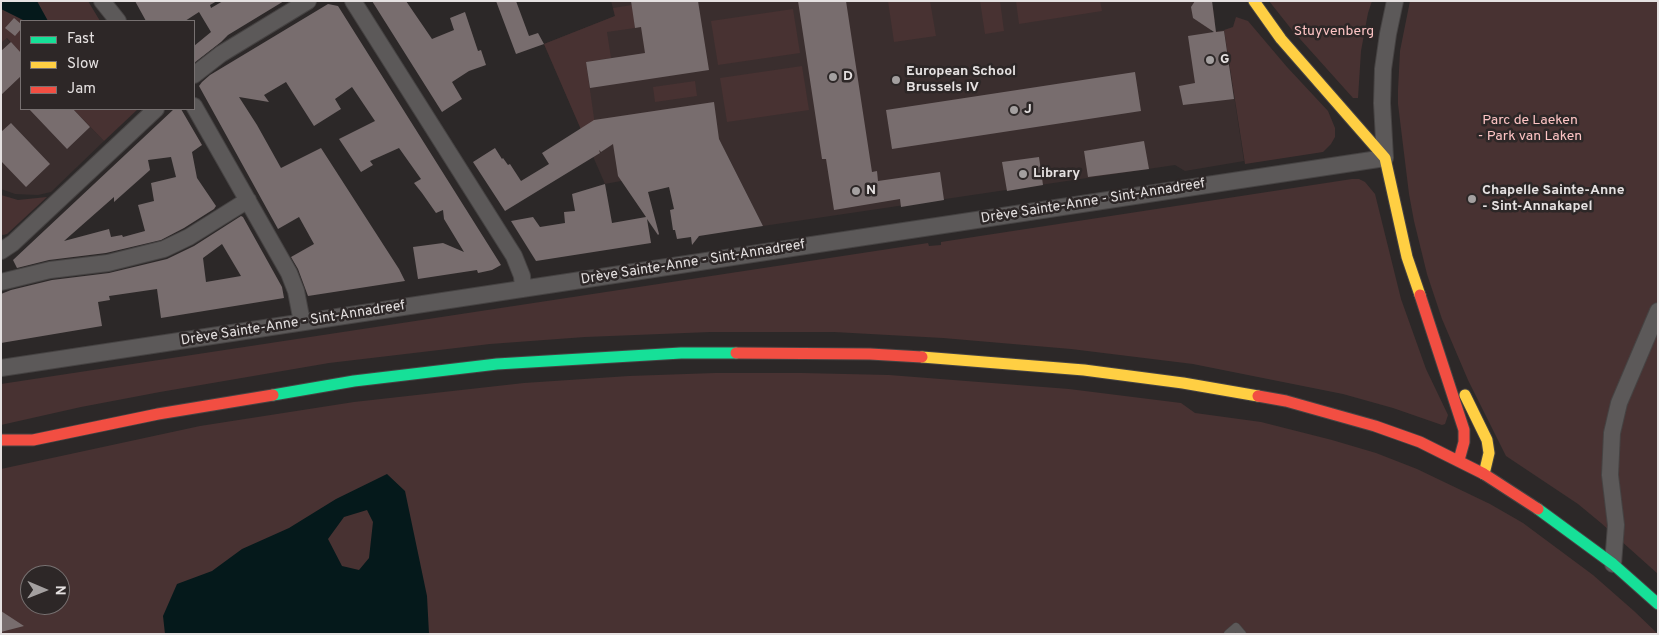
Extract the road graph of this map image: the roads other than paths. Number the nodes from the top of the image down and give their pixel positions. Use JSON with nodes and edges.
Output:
{"nodes":[{"id":1,"x":102,"y":1,"type":"edge"},
{"id":2,"x":308,"y":1,"type":"edge"},
{"id":3,"x":353,"y":1,"type":"edge"},
{"id":4,"x":1254,"y":1,"type":"edge"},
{"id":5,"x":1395,"y":1,"type":"edge"},
{"id":6,"x":117,"y":20,"type":"edge"},
{"id":7,"x":195,"y":75,"type":"edge"},
{"id":8,"x":195,"y":108,"type":"edge"},
{"id":9,"x":155,"y":110,"type":"edge"},
{"id":10,"x":1385,"y":158,"type":"junction"},
{"id":11,"x":248,"y":200,"type":"junction"},
{"id":12,"x":1,"y":252,"type":"edge"},
{"id":13,"x":1,"y":282,"type":"edge"},
{"id":14,"x":523,"y":289,"type":"junction"},
{"id":15,"x":1658,"y":311,"type":"edge"},
{"id":16,"x":302,"y":322,"type":"junction"},
{"id":17,"x":1438,"y":348,"type":"junction"},
{"id":18,"x":1,"y":368,"type":"edge"},
{"id":19,"x":1,"y":440,"type":"edge"},
{"id":20,"x":33,"y":440,"type":"junction"},
{"id":21,"x":12,"y":451,"type":"dead end"},
{"id":22,"x":1459,"y":460,"type":"junction"},
{"id":23,"x":1484,"y":474,"type":"junction"},
{"id":24,"x":1613,"y":564,"type":"junction"},
{"id":25,"x":1658,"y":604,"type":"edge"},
{"id":26,"x":1228,"y":634,"type":"edge"},
{"id":27,"x":1242,"y":634,"type":"edge"}],
"edges":[{"from":1,"to":6,"type":"street"},
{"from":2,"to":7,"type":"street"},
{"from":3,"to":14,"type":"street"},
{"from":4,"to":10,"type":"main road"},
{"from":5,"to":10,"type":"street"},
{"from":8,"to":11,"type":"street"},
{"from":9,"to":12,"type":"street"},
{"from":10,"to":14,"type":"street","name":"Drève Sainte-Anne - Sint-Annadreef"},
{"from":10,"to":17,"type":"main road"},
{"from":11,"to":13,"type":"street"},
{"from":11,"to":16,"type":"street"},
{"from":14,"to":16,"type":"street","name":"Drève Sainte-Anne - Sint-Annadreef"},
{"from":15,"to":24,"type":"street"},
{"from":16,"to":18,"type":"street","name":"Drève Sainte-Anne - Sint-Annadreef"},
{"from":17,"to":22,"type":"main road"},
{"from":17,"to":23,"type":"main road"},
{"from":19,"to":20,"type":"main road"},
{"from":20,"to":21,"type":"main road"},
{"from":20,"to":22,"type":"main road"},
{"from":22,"to":23,"type":"main road"},
{"from":23,"to":24,"type":"main road"},
{"from":24,"to":25,"type":"main road"},
{"from":26,"to":27,"type":"lane"}]}
